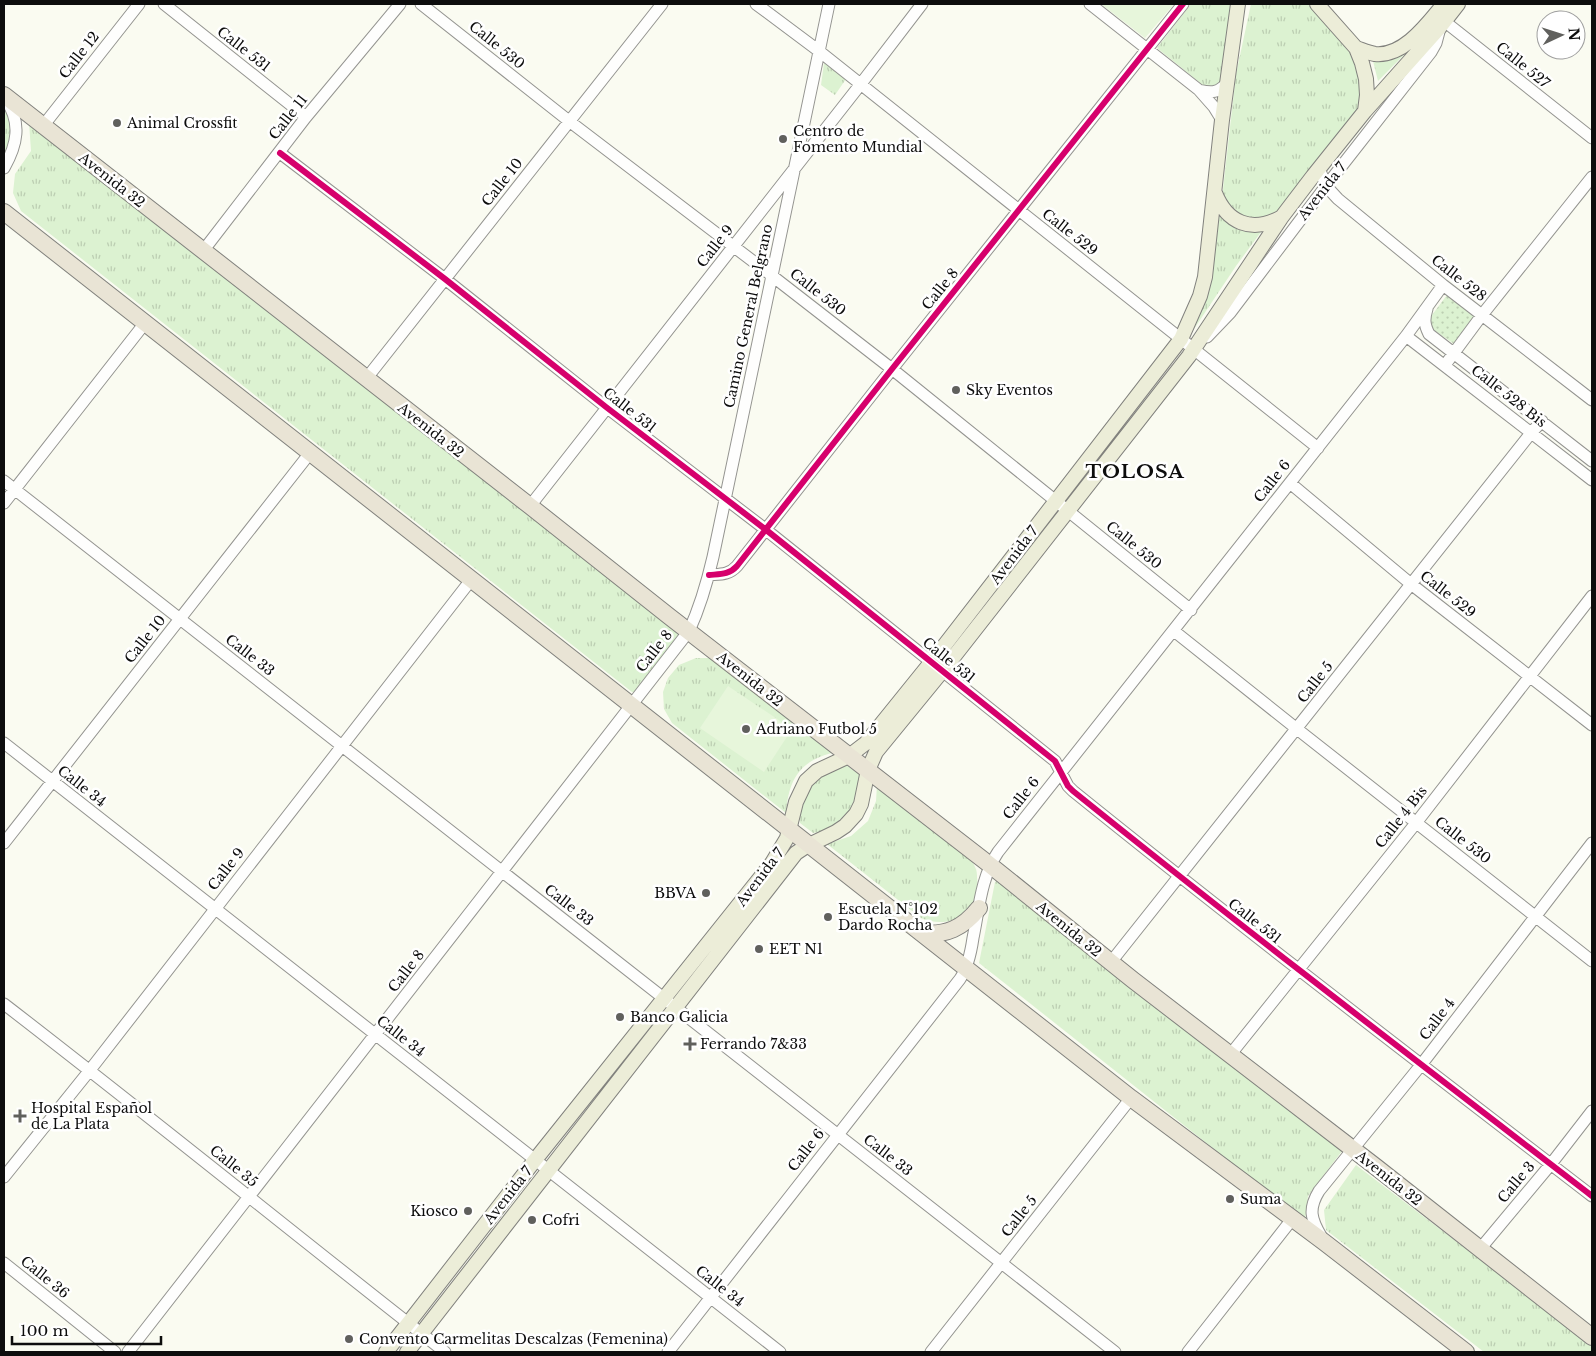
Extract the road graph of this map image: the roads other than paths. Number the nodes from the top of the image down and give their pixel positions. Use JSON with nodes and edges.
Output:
{"nodes":[{"id":1,"x":139,"y":4,"type":"edge"},
{"id":2,"x":164,"y":4,"type":"edge"},
{"id":3,"x":400,"y":4,"type":"edge"},
{"id":4,"x":421,"y":4,"type":"edge"},
{"id":5,"x":662,"y":4,"type":"edge"},
{"id":6,"x":756,"y":4,"type":"edge"},
{"id":7,"x":829,"y":4,"type":"edge"},
{"id":8,"x":922,"y":4,"type":"edge"},
{"id":9,"x":1090,"y":4,"type":"edge"},
{"id":10,"x":1183,"y":4,"type":"edge"},
{"id":11,"x":1238,"y":4,"type":"edge"},
{"id":12,"x":1317,"y":4,"type":"edge"},
{"id":13,"x":1458,"y":4,"type":"edge"},
{"id":14,"x":1441,"y":16,"type":"edge"},
{"id":15,"x":1148,"y":48,"type":"junction"},
{"id":16,"x":1356,"y":48,"type":"junction"},
{"id":17,"x":818,"y":51,"type":"junction"},
{"id":18,"x":1227,"y":83,"type":"junction"},
{"id":19,"x":860,"y":85,"type":"junction"},
{"id":20,"x":1199,"y":90,"type":"junction"},
{"id":21,"x":4,"y":96,"type":"edge"},
{"id":22,"x":1365,"y":111,"type":"junction"},
{"id":23,"x":306,"y":117,"type":"junction"},
{"id":24,"x":1222,"y":120,"type":"junction"},
{"id":25,"x":569,"y":122,"type":"junction"},
{"id":26,"x":43,"y":126,"type":"junction"},
{"id":27,"x":1592,"y":138,"type":"edge"},
{"id":28,"x":280,"y":153,"type":"junction"},
{"id":29,"x":4,"y":168,"type":"edge"},
{"id":30,"x":1319,"y":168,"type":"junction"},
{"id":31,"x":794,"y":169,"type":"junction"},
{"id":32,"x":1592,"y":177,"type":"edge"},
{"id":33,"x":1326,"y":186,"type":"junction"},
{"id":34,"x":1215,"y":193,"type":"junction"},
{"id":35,"x":1020,"y":210,"type":"junction"},
{"id":36,"x":4,"y":212,"type":"edge"},
{"id":37,"x":1281,"y":218,"type":"junction"},
{"id":38,"x":733,"y":247,"type":"junction"},
{"id":39,"x":203,"y":251,"type":"junction"},
{"id":40,"x":772,"y":275,"type":"junction"},
{"id":41,"x":445,"y":279,"type":"junction"},
{"id":42,"x":1442,"y":285,"type":"junction"},
{"id":43,"x":1427,"y":308,"type":"junction"},
{"id":44,"x":1482,"y":315,"type":"junction"},
{"id":45,"x":145,"y":323,"type":"junction"},
{"id":46,"x":1406,"y":336,"type":"junction"},
{"id":47,"x":1181,"y":338,"type":"junction"},
{"id":48,"x":1194,"y":348,"type":"junction"},
{"id":49,"x":1454,"y":352,"type":"junction"},
{"id":50,"x":1445,"y":365,"type":"junction"},
{"id":51,"x":892,"y":369,"type":"junction"},
{"id":52,"x":366,"y":379,"type":"junction"},
{"id":53,"x":1592,"y":400,"type":"edge"},
{"id":54,"x":606,"y":407,"type":"junction"},
{"id":55,"x":1542,"y":421,"type":"junction"},
{"id":56,"x":1531,"y":433,"type":"junction"},
{"id":57,"x":1318,"y":448,"type":"junction"},
{"id":58,"x":310,"y":453,"type":"junction"},
{"id":59,"x":1592,"y":461,"type":"edge"},
{"id":60,"x":1592,"y":480,"type":"edge"},
{"id":61,"x":4,"y":481,"type":"edge"},
{"id":62,"x":1290,"y":483,"type":"junction"},
{"id":63,"x":15,"y":489,"type":"junction"},
{"id":64,"x":725,"y":498,"type":"junction"},
{"id":65,"x":1056,"y":500,"type":"junction"},
{"id":66,"x":4,"y":503,"type":"edge"},
{"id":67,"x":530,"y":506,"type":"junction"},
{"id":68,"x":1068,"y":510,"type":"junction"},
{"id":69,"x":766,"y":529,"type":"junction"},
{"id":70,"x":709,"y":575,"type":"junction"},
{"id":71,"x":472,"y":580,"type":"junction"},
{"id":72,"x":1411,"y":584,"type":"junction"},
{"id":73,"x":1592,"y":596,"type":"edge"},
{"id":74,"x":1190,"y":610,"type":"junction"},
{"id":75,"x":180,"y":619,"type":"junction"},
{"id":76,"x":689,"y":631,"type":"junction"},
{"id":77,"x":1174,"y":631,"type":"junction"},
{"id":78,"x":931,"y":661,"type":"junction"},
{"id":79,"x":942,"y":671,"type":"junction"},
{"id":80,"x":1531,"y":676,"type":"junction"},
{"id":81,"x":631,"y":706,"type":"junction"},
{"id":82,"x":1592,"y":725,"type":"edge"},
{"id":83,"x":1297,"y":730,"type":"junction"},
{"id":84,"x":4,"y":743,"type":"edge"},
{"id":85,"x":342,"y":746,"type":"junction"},
{"id":86,"x":849,"y":756,"type":"junction"},
{"id":87,"x":868,"y":770,"type":"junction"},
{"id":88,"x":1061,"y":772,"type":"junction"},
{"id":89,"x":52,"y":781,"type":"junction"},
{"id":90,"x":1416,"y":823,"type":"junction"},
{"id":91,"x":790,"y":830,"type":"junction"},
{"id":92,"x":4,"y":843,"type":"edge"},
{"id":93,"x":1592,"y":843,"type":"edge"},
{"id":94,"x":809,"y":845,"type":"junction"},
{"id":95,"x":990,"y":865,"type":"junction"},
{"id":96,"x":502,"y":871,"type":"junction"},
{"id":97,"x":1179,"y":877,"type":"junction"},
{"id":98,"x":214,"y":908,"type":"junction"},
{"id":99,"x":979,"y":908,"type":"junction"},
{"id":100,"x":1535,"y":916,"type":"junction"},
{"id":101,"x":921,"y":933,"type":"junction"},
{"id":102,"x":1592,"y":961,"type":"edge"},
{"id":103,"x":1111,"y":962,"type":"junction"},
{"id":104,"x":966,"y":969,"type":"junction"},
{"id":105,"x":1298,"y":970,"type":"junction"},
{"id":106,"x":670,"y":1003,"type":"junction"},
{"id":107,"x":4,"y":1004,"type":"edge"},
{"id":108,"x":375,"y":1034,"type":"junction"},
{"id":109,"x":1230,"y":1055,"type":"junction"},
{"id":110,"x":1421,"y":1065,"type":"junction"},
{"id":111,"x":90,"y":1070,"type":"junction"},
{"id":112,"x":1131,"y":1098,"type":"junction"},
{"id":113,"x":1592,"y":1111,"type":"edge"},
{"id":114,"x":838,"y":1134,"type":"junction"},
{"id":115,"x":1352,"y":1150,"type":"junction"},
{"id":116,"x":535,"y":1160,"type":"junction"},
{"id":117,"x":1551,"y":1164,"type":"junction"},
{"id":118,"x":548,"y":1170,"type":"junction"},
{"id":119,"x":4,"y":1178,"type":"edge"},
{"id":120,"x":1592,"y":1196,"type":"edge"},
{"id":121,"x":248,"y":1197,"type":"junction"},
{"id":122,"x":1293,"y":1218,"type":"junction"},
{"id":123,"x":1324,"y":1242,"type":"junction"},
{"id":124,"x":1480,"y":1249,"type":"junction"},
{"id":125,"x":4,"y":1263,"type":"edge"},
{"id":126,"x":1001,"y":1263,"type":"junction"},
{"id":127,"x":710,"y":1298,"type":"junction"},
{"id":128,"x":408,"y":1323,"type":"junction"},
{"id":129,"x":421,"y":1334,"type":"junction"},
{"id":130,"x":1592,"y":1337,"type":"edge"},
{"id":131,"x":1459,"y":1350,"type":"edge"},
{"id":132,"x":114,"y":1352,"type":"edge"},
{"id":133,"x":128,"y":1352,"type":"edge"},
{"id":134,"x":386,"y":1352,"type":"edge"},
{"id":135,"x":406,"y":1352,"type":"edge"},
{"id":136,"x":445,"y":1352,"type":"edge"},
{"id":137,"x":668,"y":1352,"type":"edge"},
{"id":138,"x":780,"y":1352,"type":"edge"},
{"id":139,"x":931,"y":1352,"type":"edge"},
{"id":140,"x":1116,"y":1352,"type":"edge"},
{"id":141,"x":1188,"y":1352,"type":"edge"}],
"edges":[{"from":1,"to":26,"type":"street","name":"Calle 12"},
{"from":2,"to":23,"type":"street","name":"Calle 531"},
{"from":3,"to":23,"type":"street","name":"Calle 11"},
{"from":4,"to":25,"type":"street","name":"Calle 530"},
{"from":5,"to":25,"type":"street","name":"Calle 10"},
{"from":6,"to":17,"type":"street","name":"Calle 529"},
{"from":7,"to":17,"type":"street","name":"Camino General Belgrano"},
{"from":8,"to":19,"type":"street","name":"Calle 9"},
{"from":9,"to":15,"type":"street"},
{"from":10,"to":15,"type":"street","name":"Calle 8"},
{"from":11,"to":18,"type":"main road","name":"Avenida 7"},
{"from":12,"to":16,"type":"main road"},
{"from":13,"to":14,"type":"main road","name":"Avenida 7"},
{"from":14,"to":16,"type":"main road","name":"Avenida 7"},
{"from":14,"to":22,"type":"main road","name":"Avenida 7"},
{"from":14,"to":27,"type":"street","name":"Calle 527"},
{"from":14,"to":33,"type":"street","name":"Avenida 7"},
{"from":15,"to":20,"type":"street"},
{"from":15,"to":35,"type":"street","name":"Calle 8"},
{"from":16,"to":22,"type":"main road"},
{"from":17,"to":19,"type":"street","name":"Calle 529"},
{"from":17,"to":31,"type":"street","name":"Camino General Belgrano"},
{"from":18,"to":20,"type":"street"},
{"from":18,"to":24,"type":"main road","name":"Avenida 7"},
{"from":19,"to":31,"type":"street","name":"Calle 9"},
{"from":19,"to":35,"type":"street","name":"Calle 529"},
{"from":20,"to":24,"type":"street"},
{"from":21,"to":26,"type":"highway","name":"Avenida 32"},
{"from":21,"to":29,"type":"street"},
{"from":22,"to":30,"type":"main road","name":"Avenida 7"},
{"from":23,"to":28,"type":"street","name":"Calle 11"},
{"from":24,"to":34,"type":"main road","name":"Avenida 7"},
{"from":25,"to":38,"type":"street","name":"Calle 530"},
{"from":25,"to":41,"type":"street","name":"Calle 10"},
{"from":26,"to":39,"type":"highway","name":"Avenida 32"},
{"from":28,"to":39,"type":"street","name":"Calle 11"},
{"from":28,"to":41,"type":"street","name":"Calle 531"},
{"from":30,"to":33,"type":"street","name":"Calle 528"},
{"from":30,"to":37,"type":"main road","name":"Avenida 7"},
{"from":31,"to":38,"type":"street","name":"Calle 9"},
{"from":31,"to":40,"type":"street","name":"Camino General Belgrano"},
{"from":32,"to":44,"type":"street"},
{"from":33,"to":42,"type":"street","name":"Calle 528"},
{"from":33,"to":48,"type":"street","name":"Avenida 7"},
{"from":34,"to":37,"type":"main road"},
{"from":34,"to":47,"type":"main road","name":"Avenida 7"},
{"from":35,"to":47,"type":"street","name":"Calle 529"},
{"from":35,"to":51,"type":"street","name":"Calle 8"},
{"from":36,"to":45,"type":"highway"},
{"from":37,"to":48,"type":"main road","name":"Avenida 7"},
{"from":38,"to":40,"type":"street","name":"Calle 530"},
{"from":38,"to":54,"type":"street","name":"Calle 9"},
{"from":39,"to":52,"type":"highway","name":"Avenida 32"},
{"from":40,"to":51,"type":"street","name":"Calle 530"},
{"from":40,"to":64,"type":"street","name":"Camino General Belgrano"},
{"from":41,"to":52,"type":"street","name":"Calle 10"},
{"from":41,"to":54,"type":"street","name":"Calle 531"},
{"from":42,"to":43,"type":"street","name":"Calle 6"},
{"from":42,"to":44,"type":"street","name":"Calle 528"},
{"from":43,"to":46,"type":"street","name":"Calle 6"},
{"from":43,"to":49,"type":"street","name":"Calle 528 Bis"},
{"from":44,"to":49,"type":"street"},
{"from":44,"to":53,"type":"street","name":"Calle 528"},
{"from":45,"to":58,"type":"highway"},
{"from":45,"to":63,"type":"street"},
{"from":46,"to":50,"type":"street","name":"Calle 528 Bis"},
{"from":46,"to":57,"type":"street","name":"Calle 6"},
{"from":47,"to":48,"type":"street","name":"Calle 529"},
{"from":47,"to":65,"type":"main road","name":"Avenida 7"},
{"from":48,"to":57,"type":"street","name":"Calle 529"},
{"from":48,"to":68,"type":"main road","name":"Avenida 7"},
{"from":49,"to":50,"type":"street"},
{"from":49,"to":55,"type":"street","name":"Calle 528 Bis"},
{"from":50,"to":56,"type":"street","name":"Calle 528 Bis"},
{"from":51,"to":65,"type":"street","name":"Calle 530"},
{"from":51,"to":69,"type":"street","name":"Calle 8"},
{"from":52,"to":67,"type":"highway","name":"Avenida 32"},
{"from":54,"to":64,"type":"street","name":"Calle 531"},
{"from":54,"to":67,"type":"street","name":"Calle 9"},
{"from":55,"to":56,"type":"street","name":"Calle 5"},
{"from":55,"to":59,"type":"street","name":"Calle 528 Bis"},
{"from":56,"to":60,"type":"street","name":"Calle 528 Bis"},
{"from":56,"to":72,"type":"street","name":"Calle 5"},
{"from":57,"to":62,"type":"street","name":"Calle 6"},
{"from":58,"to":71,"type":"highway"},
{"from":58,"to":75,"type":"street","name":"Calle 10"},
{"from":61,"to":63,"type":"street","name":"Calle 33"},
{"from":62,"to":72,"type":"street","name":"Calle 529"},
{"from":62,"to":74,"type":"street","name":"Calle 6"},
{"from":63,"to":66,"type":"street"},
{"from":63,"to":75,"type":"street","name":"Calle 33"},
{"from":64,"to":69,"type":"street","name":"Calle 531"},
{"from":64,"to":70,"type":"street","name":"Camino General Belgrano"},
{"from":65,"to":68,"type":"street","name":"Calle 530"},
{"from":65,"to":78,"type":"main road","name":"Avenida 7"},
{"from":67,"to":76,"type":"highway","name":"Avenida 32"},
{"from":68,"to":74,"type":"street","name":"Calle 530"},
{"from":68,"to":79,"type":"main road","name":"Avenida 7"},
{"from":69,"to":70,"type":"street","name":"Calle 8"},
{"from":69,"to":78,"type":"street","name":"Calle 531"},
{"from":70,"to":76,"type":"street","name":"Camino General Belgrano"},
{"from":71,"to":81,"type":"highway"},
{"from":71,"to":85,"type":"street","name":"Calle 9"},
{"from":72,"to":80,"type":"street","name":"Calle 529"},
{"from":72,"to":83,"type":"street","name":"Calle 5"},
{"from":73,"to":80,"type":"street","name":"Calle 4 Bis"},
{"from":74,"to":77,"type":"street","name":"Calle 6"},
{"from":75,"to":85,"type":"street","name":"Calle 33"},
{"from":75,"to":89,"type":"street","name":"Calle 10"},
{"from":76,"to":81,"type":"street","name":"Calle 8"},
{"from":76,"to":86,"type":"highway","name":"Avenida 32"},
{"from":77,"to":83,"type":"street","name":"Calle 530"},
{"from":77,"to":88,"type":"street","name":"Calle 6"},
{"from":78,"to":79,"type":"street","name":"Calle 531"},
{"from":78,"to":86,"type":"main road","name":"Avenida 7"},
{"from":79,"to":87,"type":"main road","name":"Avenida 7"},
{"from":79,"to":88,"type":"street","name":"Calle 531"},
{"from":80,"to":82,"type":"street","name":"Calle 529"},
{"from":80,"to":90,"type":"street","name":"Calle 4 Bis"},
{"from":81,"to":91,"type":"highway"},
{"from":81,"to":96,"type":"street","name":"Calle 8"},
{"from":83,"to":90,"type":"street","name":"Calle 530"},
{"from":83,"to":97,"type":"street","name":"Calle 5"},
{"from":84,"to":89,"type":"street","name":"Calle 34"},
{"from":85,"to":96,"type":"street","name":"Calle 33"},
{"from":85,"to":98,"type":"street","name":"Calle 9"},
{"from":86,"to":87,"type":"highway","name":"Avenida 32"},
{"from":86,"to":91,"type":"main road","name":"Avenida 7"},
{"from":87,"to":94,"type":"main road","name":"Avenida 7"},
{"from":87,"to":95,"type":"highway","name":"Avenida 32"},
{"from":88,"to":95,"type":"street","name":"Calle 6"},
{"from":88,"to":97,"type":"street","name":"Calle 531"},
{"from":89,"to":92,"type":"street","name":"Calle 10"},
{"from":89,"to":98,"type":"street","name":"Calle 34"},
{"from":90,"to":100,"type":"street","name":"Calle 530"},
{"from":90,"to":105,"type":"street","name":"Calle 4 Bis"},
{"from":91,"to":94,"type":"highway"},
{"from":91,"to":106,"type":"main road","name":"Avenida 7"},
{"from":93,"to":100,"type":"street","name":"Calle 4"},
{"from":94,"to":101,"type":"highway"},
{"from":94,"to":106,"type":"main road","name":"Avenida 7"},
{"from":95,"to":99,"type":"street","name":"Calle 6"},
{"from":95,"to":103,"type":"highway","name":"Avenida 32"},
{"from":96,"to":106,"type":"street","name":"Calle 33"},
{"from":96,"to":108,"type":"street","name":"Calle 8"},
{"from":97,"to":103,"type":"street","name":"Calle 5"},
{"from":97,"to":105,"type":"street","name":"Calle 531"},
{"from":98,"to":108,"type":"street","name":"Calle 34"},
{"from":98,"to":111,"type":"street","name":"Calle 9"},
{"from":99,"to":101,"type":"highway"},
{"from":99,"to":104,"type":"street","name":"Calle 6"},
{"from":100,"to":102,"type":"street","name":"Calle 530"},
{"from":100,"to":110,"type":"street","name":"Calle 4"},
{"from":101,"to":104,"type":"highway"},
{"from":103,"to":109,"type":"highway","name":"Avenida 32"},
{"from":104,"to":112,"type":"highway"},
{"from":104,"to":114,"type":"street","name":"Calle 6"},
{"from":105,"to":109,"type":"street","name":"Calle 4 Bis"},
{"from":105,"to":110,"type":"street","name":"Calle 531"},
{"from":106,"to":114,"type":"street","name":"Calle 33"},
{"from":106,"to":116,"type":"main road","name":"Avenida 7"},
{"from":106,"to":118,"type":"main road","name":"Avenida 7"},
{"from":107,"to":111,"type":"street","name":"Calle 35"},
{"from":108,"to":116,"type":"street","name":"Calle 34"},
{"from":108,"to":121,"type":"street","name":"Calle 8"},
{"from":109,"to":115,"type":"highway","name":"Avenida 32"},
{"from":110,"to":115,"type":"street","name":"Calle 4"},
{"from":110,"to":117,"type":"street","name":"Calle 531"},
{"from":111,"to":119,"type":"street","name":"Calle 9"},
{"from":111,"to":121,"type":"street","name":"Calle 35"},
{"from":112,"to":122,"type":"highway"},
{"from":112,"to":126,"type":"street","name":"Calle 5"},
{"from":113,"to":117,"type":"street","name":"Calle 3"},
{"from":114,"to":126,"type":"street","name":"Calle 33"},
{"from":114,"to":127,"type":"street","name":"Calle 6"},
{"from":115,"to":123,"type":"street","name":"Calle 4"},
{"from":115,"to":124,"type":"highway","name":"Avenida 32"},
{"from":116,"to":118,"type":"street","name":"Calle 34"},
{"from":116,"to":128,"type":"main road","name":"Avenida 7"},
{"from":117,"to":120,"type":"street","name":"Calle 531"},
{"from":117,"to":124,"type":"street","name":"Calle 3"},
{"from":118,"to":127,"type":"street","name":"Calle 34"},
{"from":118,"to":129,"type":"main road","name":"Avenida 7"},
{"from":121,"to":128,"type":"street","name":"Calle 35"},
{"from":121,"to":133,"type":"street","name":"Calle 8"},
{"from":122,"to":123,"type":"highway"},
{"from":122,"to":141,"type":"street"},
{"from":123,"to":131,"type":"highway"},
{"from":124,"to":130,"type":"highway","name":"Avenida 32"},
{"from":125,"to":132,"type":"street","name":"Calle 36"},
{"from":126,"to":139,"type":"street","name":"Calle 5"},
{"from":126,"to":140,"type":"street","name":"Calle 33"},
{"from":127,"to":137,"type":"street","name":"Calle 6"},
{"from":127,"to":138,"type":"street","name":"Calle 34"},
{"from":128,"to":129,"type":"street","name":"Calle 35"},
{"from":128,"to":134,"type":"main road","name":"Avenida 7"},
{"from":129,"to":135,"type":"main road","name":"Avenida 7"},
{"from":129,"to":136,"type":"street","name":"Calle 35"}]}
